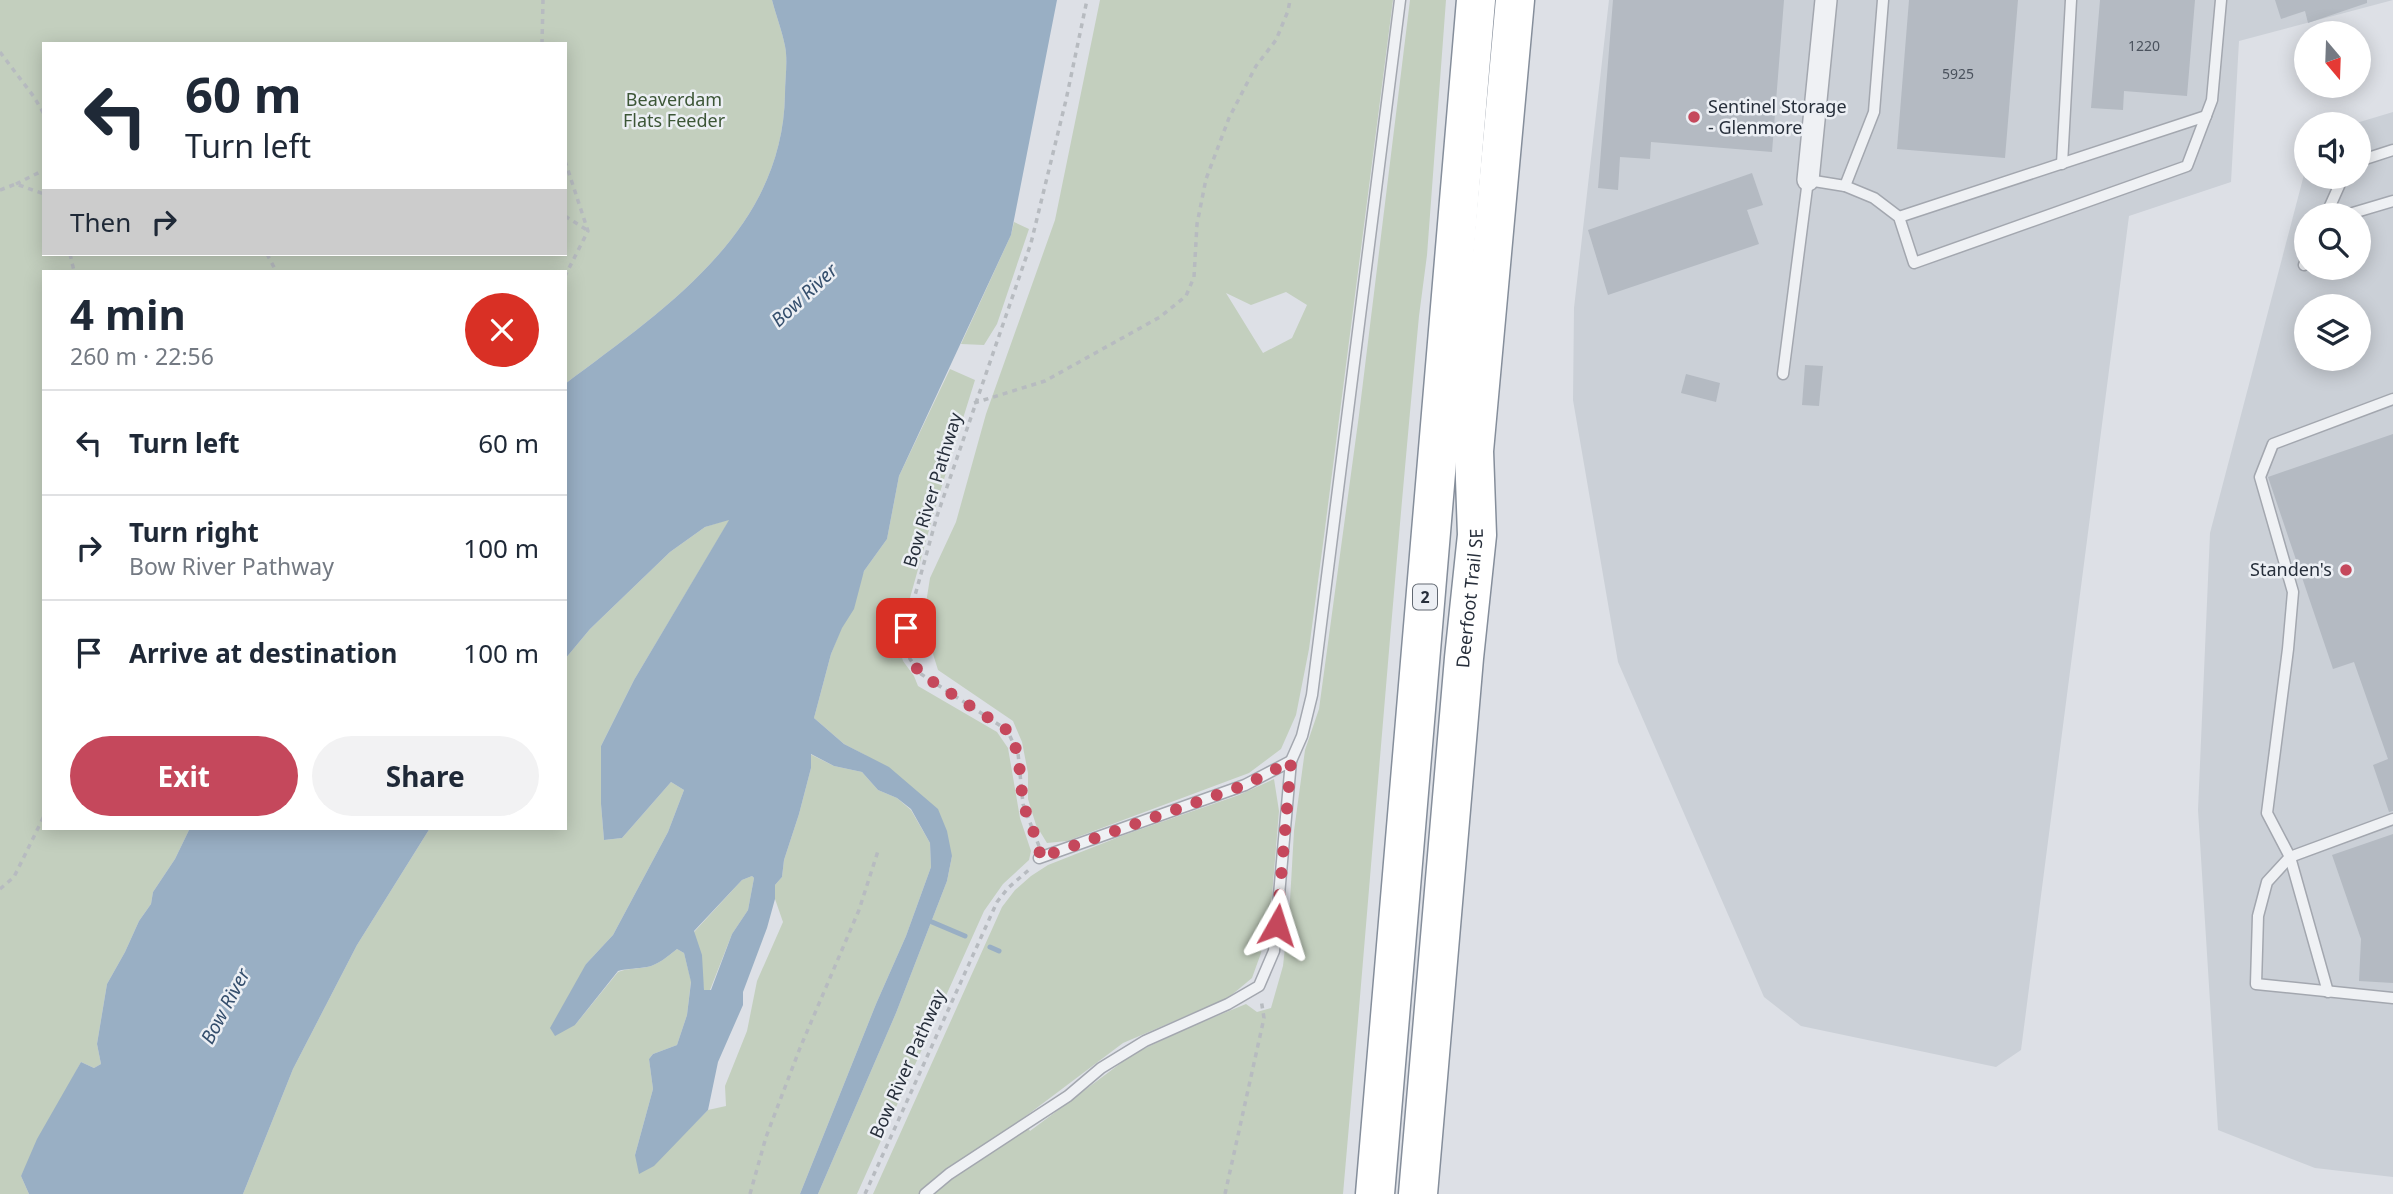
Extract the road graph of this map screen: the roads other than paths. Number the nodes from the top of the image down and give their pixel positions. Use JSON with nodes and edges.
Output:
{"nodes":[{"id":1,"x":1400,"y":0,"type":"edge"},
{"id":2,"x":1476,"y":0,"type":"edge"},
{"id":3,"x":1515,"y":0,"type":"edge"},
{"id":4,"x":1533,"y":0,"type":"edge"},
{"id":5,"x":1826,"y":0,"type":"edge"},
{"id":6,"x":1883,"y":0,"type":"edge"},
{"id":7,"x":2071,"y":0,"type":"edge"},
{"id":8,"x":2221,"y":0,"type":"edge"},
{"id":9,"x":2206,"y":116,"type":"junction"},
{"id":10,"x":2393,"y":150,"type":"edge"},
{"id":11,"x":2371,"y":157,"type":"edge"},
{"id":12,"x":2063,"y":164,"type":"junction"},
{"id":13,"x":1808,"y":180,"type":"junction"},
{"id":14,"x":1845,"y":186,"type":"junction"},
{"id":15,"x":2393,"y":201,"type":"edge"},
{"id":16,"x":2371,"y":208,"type":"edge"},
{"id":17,"x":1899,"y":217,"type":"junction"},
{"id":18,"x":1783,"y":374,"type":"dead end"},
{"id":19,"x":2393,"y":399,"type":"edge"},
{"id":20,"x":1477,"y":535,"type":"junction"},
{"id":21,"x":1291,"y":761,"type":"junction"},
{"id":22,"x":2393,"y":819,"type":"edge"},
{"id":23,"x":2290,"y":857,"type":"junction"},
{"id":24,"x":1039,"y":858,"type":"road end"},
{"id":25,"x":2328,"y":992,"type":"junction"},
{"id":26,"x":2393,"y":998,"type":"edge"},
{"id":27,"x":925,"y":1194,"type":"edge"},
{"id":28,"x":1375,"y":1194,"type":"edge"},
{"id":29,"x":1418,"y":1194,"type":"edge"}],
"edges":[{"from":1,"to":21,"type":"lane"},
{"from":2,"to":28,"type":"highway","number":"2"},
{"from":3,"to":20,"type":"highway","name":"Deerfoot Trail SE"},
{"from":4,"to":20,"type":"highway"},
{"from":5,"to":13,"type":"street"},
{"from":6,"to":14,"type":"lane"},
{"from":7,"to":12,"type":"lane"},
{"from":8,"to":9,"type":"lane"},
{"from":9,"to":12,"type":"lane"},
{"from":9,"to":17,"type":"lane"},
{"from":10,"to":11,"type":"lane"},
{"from":12,"to":17,"type":"lane"},
{"from":13,"to":14,"type":"lane"},
{"from":13,"to":18,"type":"lane"},
{"from":14,"to":17,"type":"lane"},
{"from":15,"to":16,"type":"lane"},
{"from":19,"to":23,"type":"lane"},
{"from":20,"to":29,"type":"highway","name":"Deerfoot Trail SE"},
{"from":21,"to":24,"type":"lane"},
{"from":21,"to":27,"type":"lane"},
{"from":22,"to":23,"type":"lane"},
{"from":23,"to":25,"type":"lane"},
{"from":23,"to":25,"type":"lane"},
{"from":25,"to":26,"type":"lane"}]}
